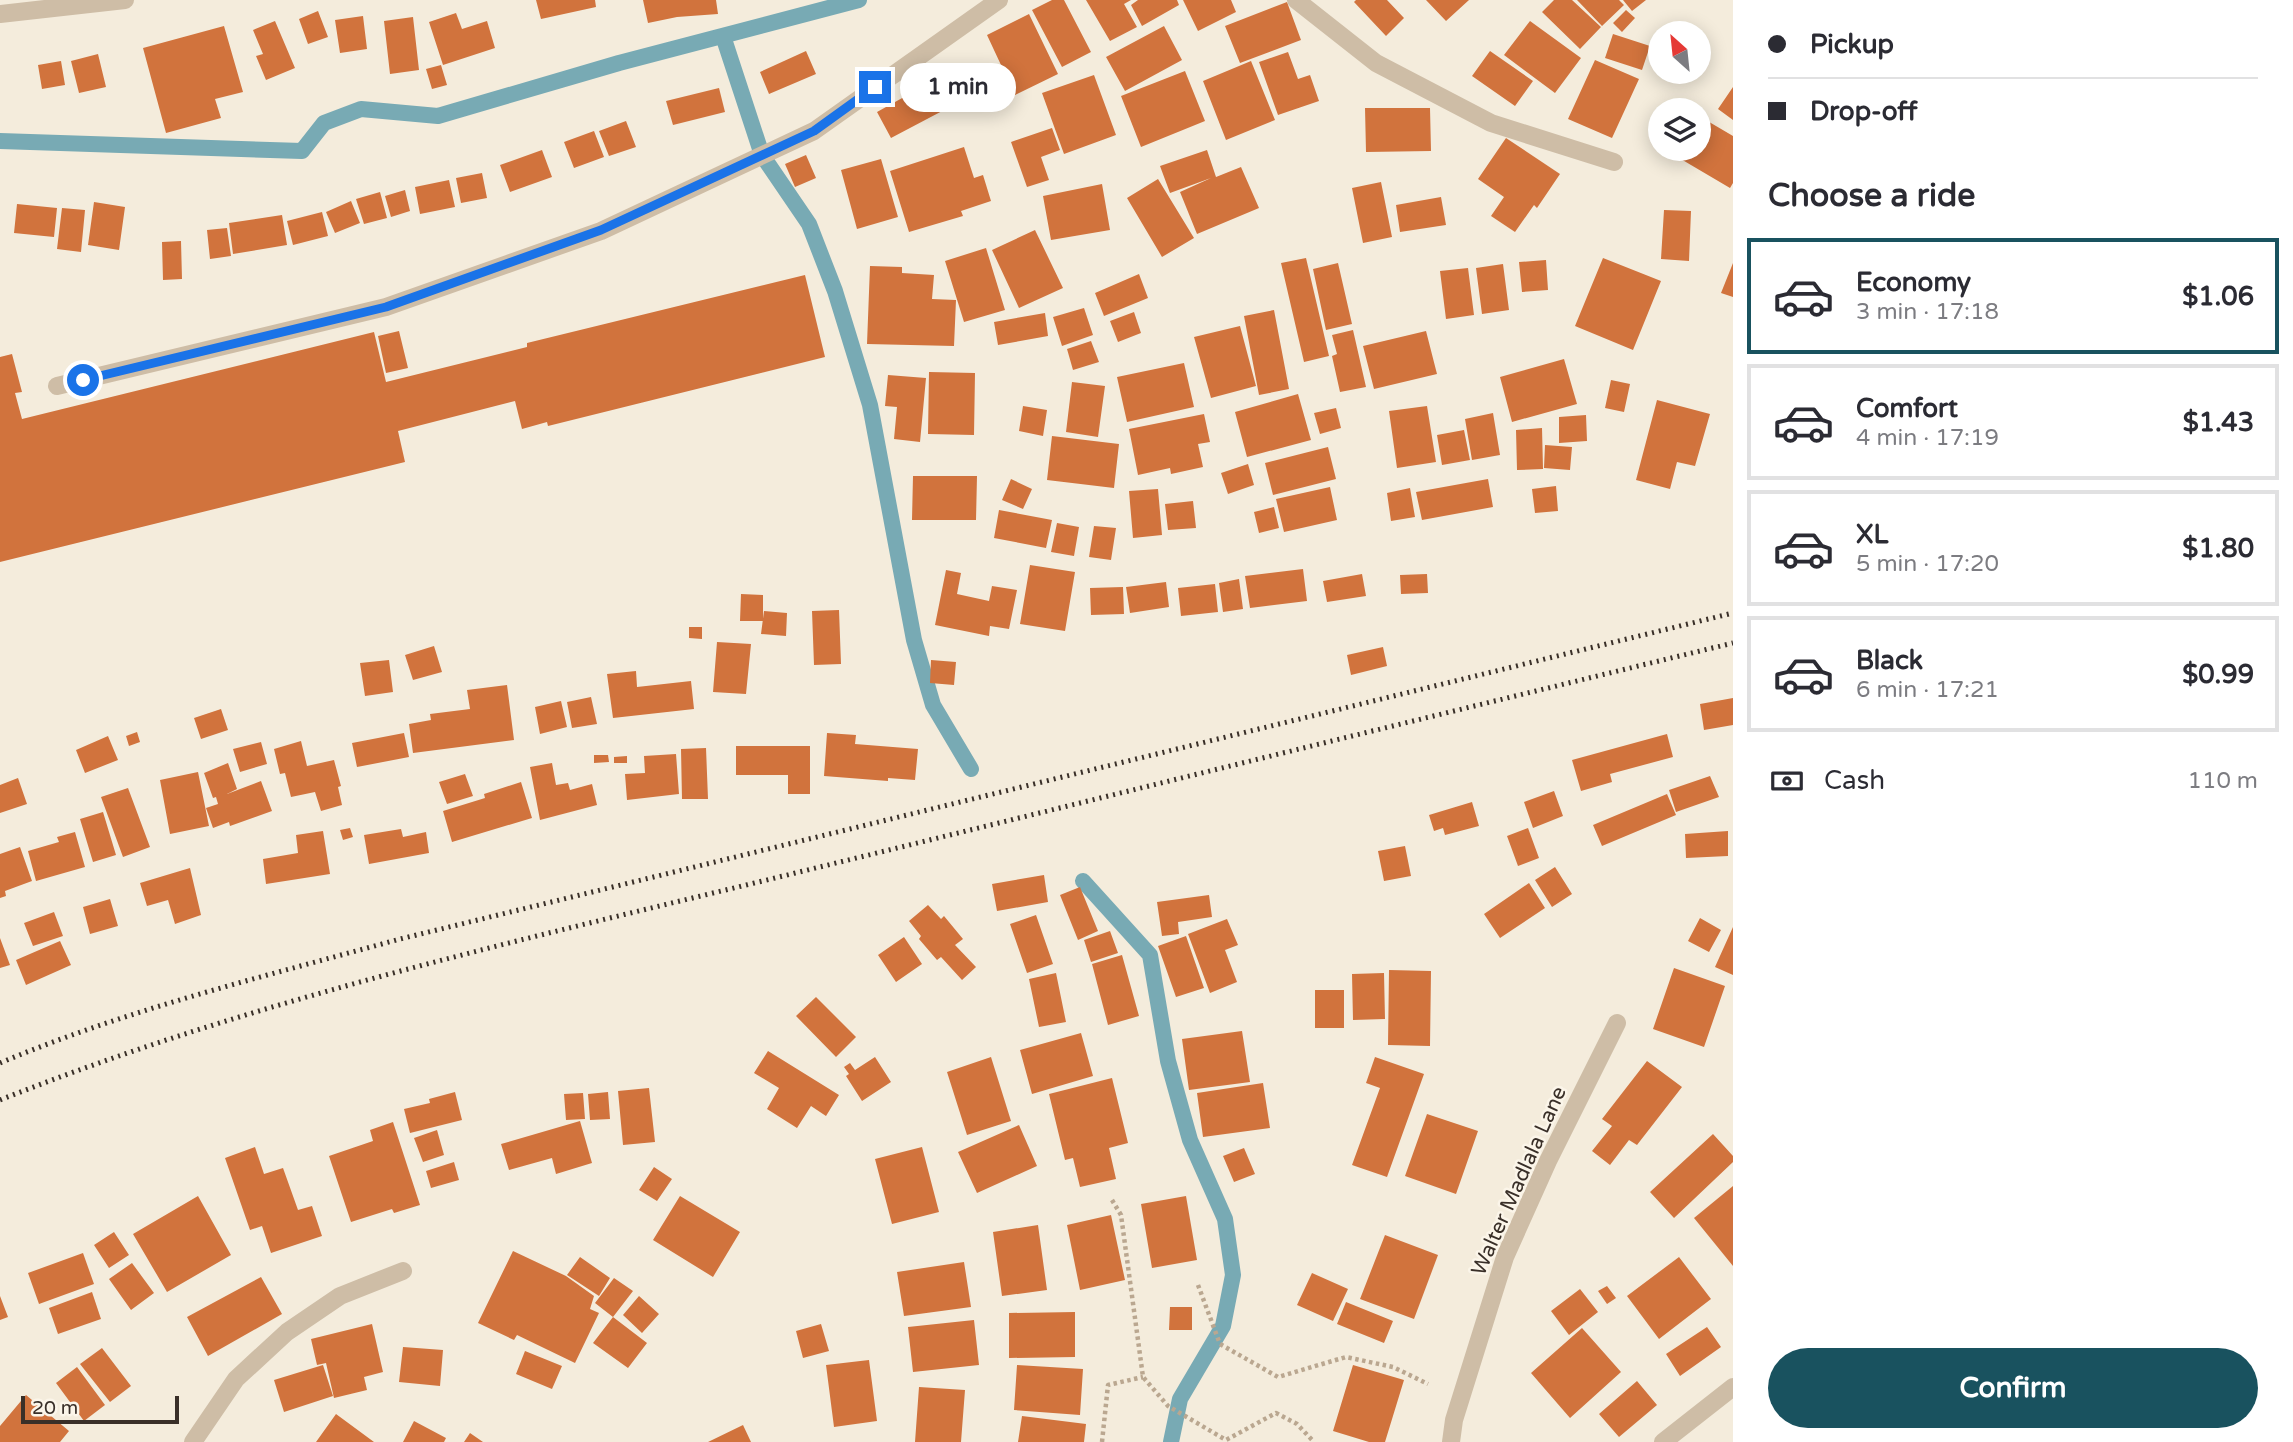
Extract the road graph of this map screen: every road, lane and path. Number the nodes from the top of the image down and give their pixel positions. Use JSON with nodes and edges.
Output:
{"nodes":[{"id":1,"x":125,"y":0,"type":"edge"},
{"id":2,"x":999,"y":0,"type":"edge"},
{"id":3,"x":1296,"y":0,"type":"edge"},
{"id":4,"x":6,"y":9,"type":"edge"},
{"id":5,"x":1614,"y":162,"type":"dead end"},
{"id":6,"x":57,"y":386,"type":"dead end"},
{"id":7,"x":1617,"y":1023,"type":"dead end"},
{"id":8,"x":1112,"y":1200,"type":"dead end"},
{"id":9,"x":403,"y":1271,"type":"dead end"},
{"id":10,"x":1198,"y":1285,"type":"dead end"},
{"id":11,"x":1143,"y":1377,"type":"junction"},
{"id":12,"x":1733,"y":1387,"type":"edge"},
{"id":13,"x":1460,"y":1400,"type":"junction"},
{"id":14,"x":193,"y":1442,"type":"edge"},
{"id":15,"x":1102,"y":1442,"type":"edge"},
{"id":16,"x":1314,"y":1442,"type":"edge"},
{"id":17,"x":1451,"y":1442,"type":"edge"},
{"id":18,"x":1663,"y":1442,"type":"edge"}],
"edges":[{"from":1,"to":4,"type":"street"},
{"from":2,"to":6,"type":"street"},
{"from":3,"to":5,"type":"street"},
{"from":7,"to":13,"type":"street","name":"Walter Madlala Lane"},
{"from":8,"to":11,"type":"path"},
{"from":9,"to":14,"type":"street"},
{"from":10,"to":13,"type":"path"},
{"from":11,"to":15,"type":"path"},
{"from":11,"to":16,"type":"path"},
{"from":12,"to":18,"type":"street"},
{"from":13,"to":17,"type":"street","name":"Walter Madlala Lane"}]}
